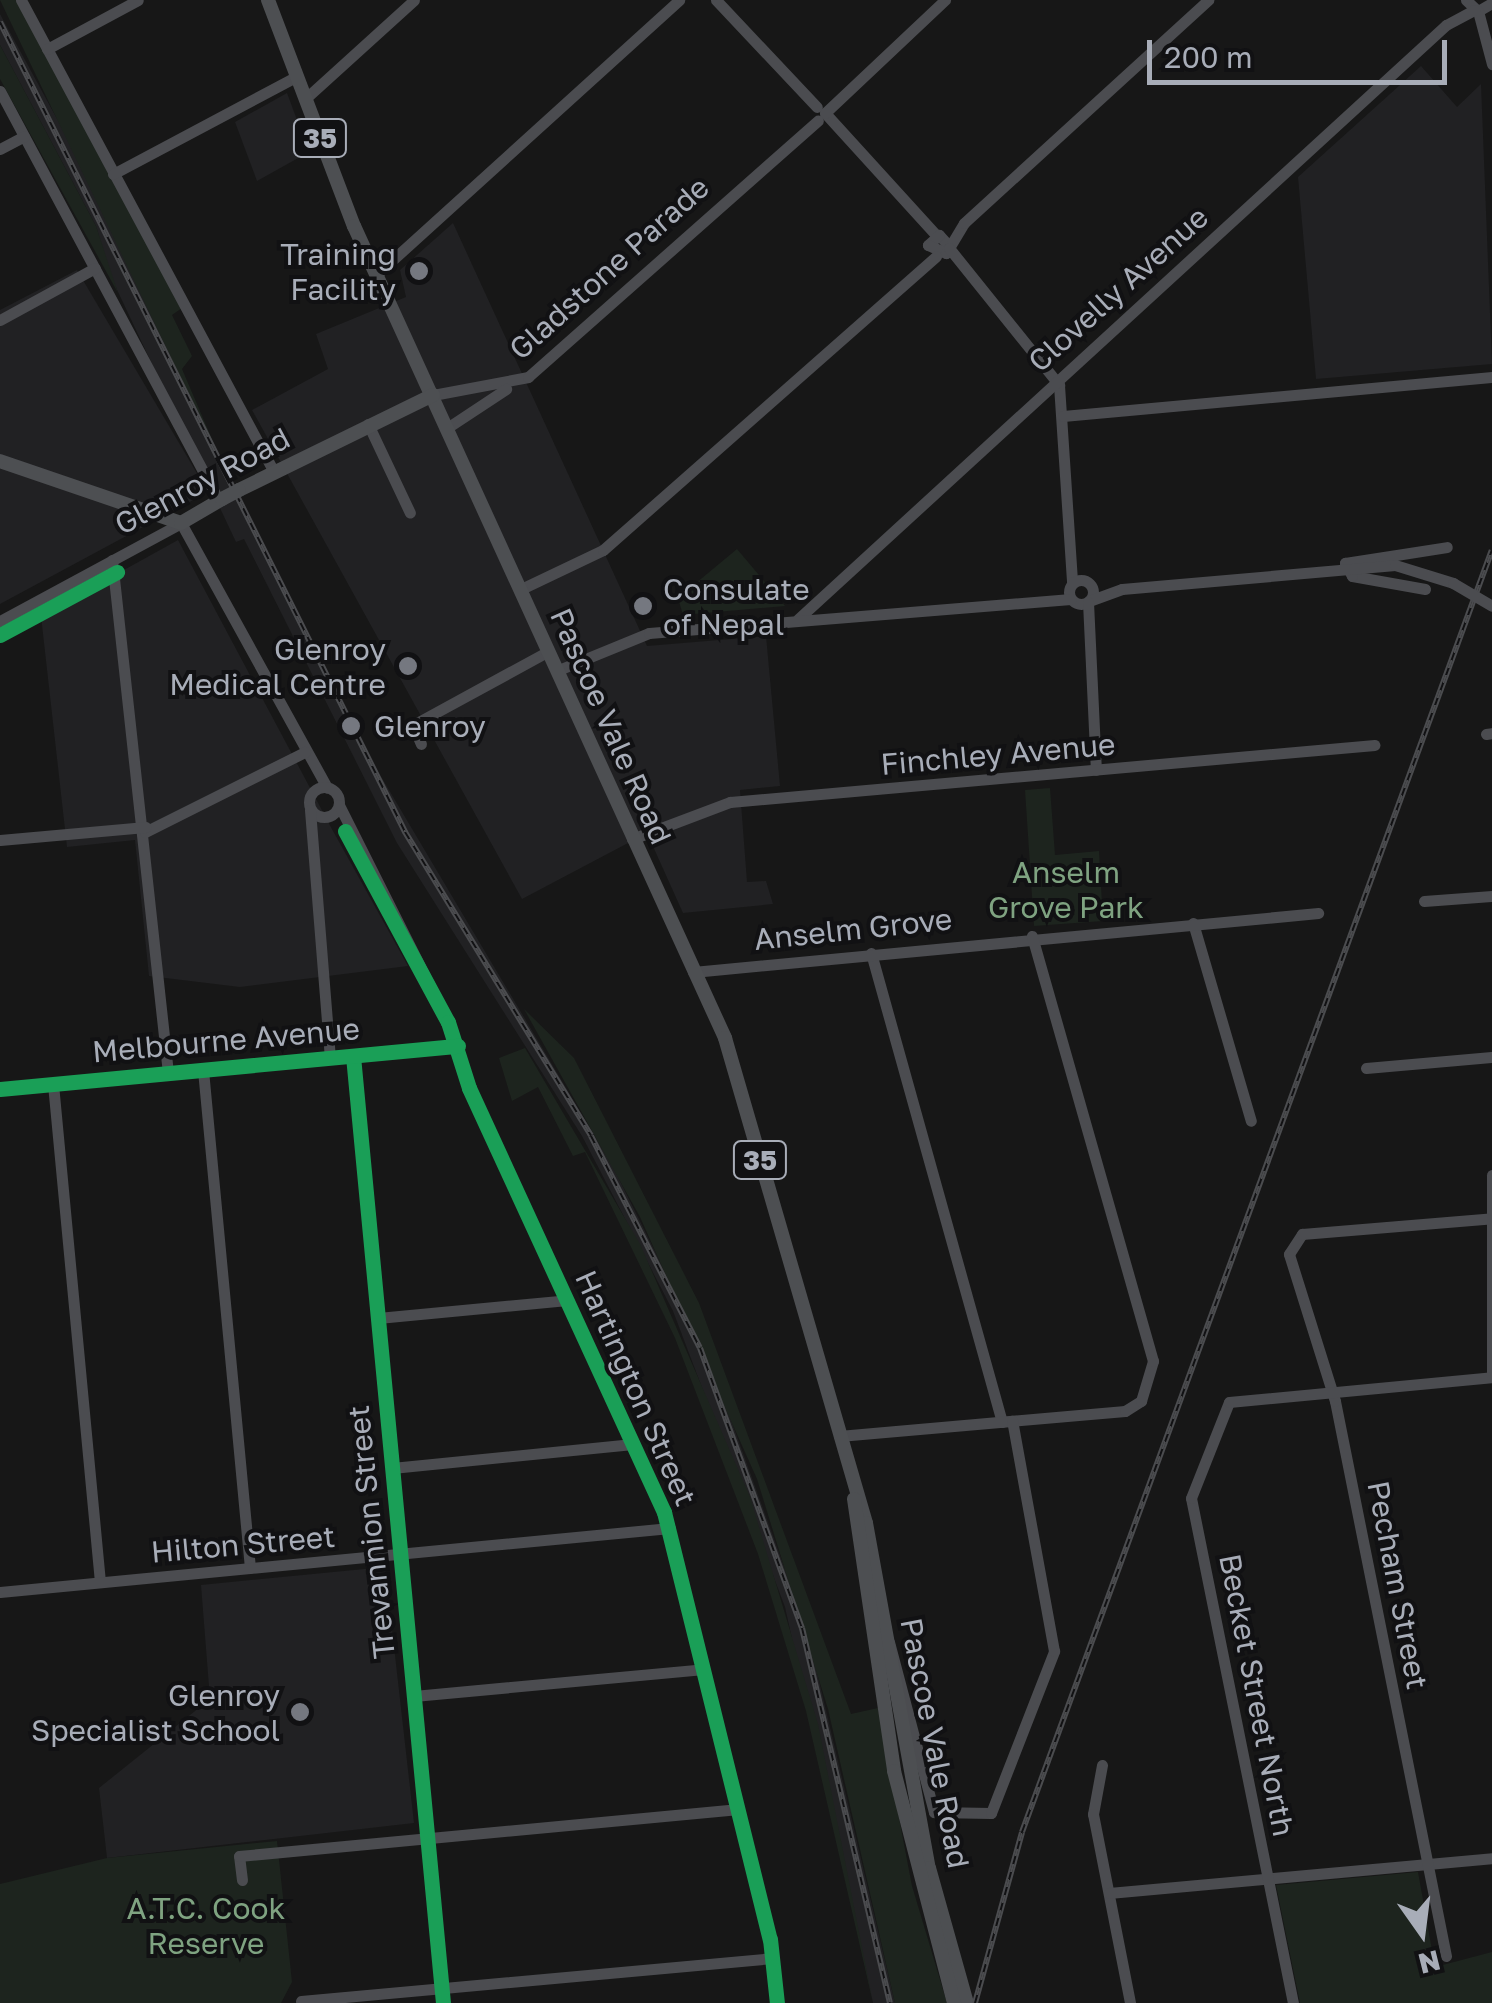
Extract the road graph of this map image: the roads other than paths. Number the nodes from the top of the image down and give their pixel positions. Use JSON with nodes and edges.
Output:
{"nodes":[{"id":1,"x":20,"y":0,"type":"edge"},
{"id":2,"x":138,"y":0,"type":"edge"},
{"id":3,"x":268,"y":0,"type":"edge"},
{"id":4,"x":414,"y":0,"type":"edge"},
{"id":5,"x":679,"y":0,"type":"edge"},
{"id":6,"x":716,"y":0,"type":"edge"},
{"id":7,"x":945,"y":0,"type":"edge"},
{"id":8,"x":1208,"y":0,"type":"edge"},
{"id":9,"x":1492,"y":4,"type":"edge"},
{"id":10,"x":1471,"y":5,"type":"edge"},
{"id":11,"x":1492,"y":28,"type":"edge"},
{"id":12,"x":1491,"y":42,"type":"edge"},
{"id":13,"x":47,"y":48,"type":"junction"},
{"id":14,"x":1492,"y":64,"type":"edge"},
{"id":15,"x":297,"y":76,"type":"junction"},
{"id":16,"x":0,"y":91,"type":"edge"},
{"id":17,"x":306,"y":98,"type":"junction"},
{"id":18,"x":818,"y":113,"type":"junction"},
{"id":19,"x":24,"y":136,"type":"junction"},
{"id":20,"x":0,"y":149,"type":"edge"},
{"id":21,"x":113,"y":174,"type":"junction"},
{"id":22,"x":938,"y":246,"type":"junction"},
{"id":23,"x":95,"y":268,"type":"junction"},
{"id":24,"x":377,"y":274,"type":"junction"},
{"id":25,"x":0,"y":320,"type":"edge"},
{"id":26,"x":1492,"y":377,"type":"edge"},
{"id":27,"x":1056,"y":378,"type":"junction"},
{"id":28,"x":514,"y":384,"type":"junction"},
{"id":29,"x":433,"y":395,"type":"junction"},
{"id":30,"x":1063,"y":416,"type":"junction"},
{"id":31,"x":368,"y":424,"type":"junction"},
{"id":32,"x":447,"y":428,"type":"junction"},
{"id":33,"x":0,"y":462,"type":"edge"},
{"id":34,"x":274,"y":472,"type":"junction"},
{"id":35,"x":221,"y":500,"type":"junction"},
{"id":36,"x":138,"y":505,"type":"junction"},
{"id":37,"x":410,"y":514,"type":"dead end"},
{"id":38,"x":181,"y":523,"type":"junction"},
{"id":39,"x":145,"y":542,"type":"junction"},
{"id":40,"x":1447,"y":547,"type":"dead end"},
{"id":41,"x":1076,"y":551,"type":"junction"},
{"id":42,"x":112,"y":560,"type":"junction"},
{"id":43,"x":1344,"y":569,"type":"junction"},
{"id":44,"x":1089,"y":583,"type":"junction"},
{"id":45,"x":1122,"y":588,"type":"junction"},
{"id":46,"x":1425,"y":589,"type":"dead end"},
{"id":47,"x":518,"y":590,"type":"junction"},
{"id":48,"x":823,"y":590,"type":"junction"},
{"id":49,"x":1072,"y":592,"type":"junction"},
{"id":50,"x":1088,"y":601,"type":"junction"},
{"id":51,"x":1492,"y":606,"type":"edge"},
{"id":52,"x":822,"y":617,"type":"junction"},
{"id":53,"x":798,"y":619,"type":"junction"},
{"id":54,"x":0,"y":621,"type":"edge"},
{"id":55,"x":1084,"y":634,"type":"junction"},
{"id":56,"x":547,"y":652,"type":"junction"},
{"id":57,"x":556,"y":672,"type":"junction"},
{"id":58,"x":420,"y":744,"type":"dead end"},
{"id":59,"x":1374,"y":745,"type":"dead end"},
{"id":60,"x":305,"y":752,"type":"junction"},
{"id":61,"x":314,"y":769,"type":"junction"},
{"id":62,"x":1096,"y":770,"type":"junction"},
{"id":63,"x":327,"y":787,"type":"junction"},
{"id":64,"x":313,"y":791,"type":"junction"},
{"id":65,"x":339,"y":805,"type":"junction"},
{"id":66,"x":310,"y":810,"type":"junction"},
{"id":67,"x":325,"y":818,"type":"junction"},
{"id":68,"x":145,"y":829,"type":"junction"},
{"id":69,"x":345,"y":831,"type":"junction"},
{"id":70,"x":632,"y":839,"type":"junction"},
{"id":71,"x":0,"y":840,"type":"edge"},
{"id":72,"x":309,"y":841,"type":"junction"},
{"id":73,"x":1492,"y":896,"type":"edge"},
{"id":74,"x":1424,"y":901,"type":"dead end"},
{"id":75,"x":1318,"y":913,"type":"dead end"},
{"id":76,"x":1193,"y":923,"type":"junction"},
{"id":77,"x":1032,"y":936,"type":"junction"},
{"id":78,"x":872,"y":952,"type":"junction"},
{"id":79,"x":693,"y":972,"type":"junction"},
{"id":80,"x":458,"y":1046,"type":"junction"},
{"id":81,"x":353,"y":1056,"type":"junction"},
{"id":82,"x":1492,"y":1056,"type":"edge"},
{"id":83,"x":330,"y":1058,"type":"junction"},
{"id":84,"x":1366,"y":1068,"type":"dead end"},
{"id":85,"x":203,"y":1070,"type":"junction"},
{"id":86,"x":168,"y":1073,"type":"junction"},
{"id":87,"x":53,"y":1084,"type":"junction"},
{"id":88,"x":0,"y":1089,"type":"edge"},
{"id":89,"x":1251,"y":1121,"type":"dead end"},
{"id":90,"x":1492,"y":1175,"type":"edge"},
{"id":91,"x":1486,"y":1219,"type":"junction"},
{"id":92,"x":567,"y":1300,"type":"junction"},
{"id":93,"x":378,"y":1318,"type":"junction"},
{"id":94,"x":1492,"y":1376,"type":"edge"},
{"id":95,"x":1330,"y":1392,"type":"junction"},
{"id":96,"x":1007,"y":1421,"type":"junction"},
{"id":97,"x":839,"y":1436,"type":"junction"},
{"id":98,"x":633,"y":1444,"type":"junction"},
{"id":99,"x":392,"y":1468,"type":"junction"},
{"id":100,"x":854,"y":1493,"type":"junction"},
{"id":101,"x":670,"y":1528,"type":"junction"},
{"id":102,"x":400,"y":1554,"type":"junction"},
{"id":103,"x":250,"y":1568,"type":"junction"},
{"id":104,"x":100,"y":1582,"type":"junction"},
{"id":105,"x":0,"y":1592,"type":"edge"},
{"id":106,"x":887,"y":1639,"type":"junction"},
{"id":107,"x":704,"y":1669,"type":"junction"},
{"id":108,"x":414,"y":1696,"type":"junction"},
{"id":109,"x":1102,"y":1765,"type":"dead end"},
{"id":110,"x":739,"y":1809,"type":"junction"},
{"id":111,"x":427,"y":1838,"type":"junction"},
{"id":112,"x":1492,"y":1858,"type":"edge"},
{"id":113,"x":1428,"y":1864,"type":"junction"},
{"id":114,"x":1268,"y":1878,"type":"junction"},
{"id":115,"x":242,"y":1880,"type":"dead end"},
{"id":116,"x":1108,"y":1893,"type":"junction"},
{"id":117,"x":1446,"y":1956,"type":"dead end"},
{"id":118,"x":773,"y":1958,"type":"junction"},
{"id":119,"x":442,"y":1988,"type":"junction"},
{"id":120,"x":301,"y":2001,"type":"edge"},
{"id":121,"x":443,"y":2003,"type":"edge"},
{"id":122,"x":778,"y":2003,"type":"edge"},
{"id":123,"x":954,"y":2003,"type":"edge"},
{"id":124,"x":966,"y":2003,"type":"edge"},
{"id":125,"x":1130,"y":2003,"type":"edge"},
{"id":126,"x":1293,"y":2003,"type":"edge"}],
"edges":[{"from":1,"to":13,"type":"street"},
{"from":2,"to":13,"type":"street"},
{"from":3,"to":15,"type":"main road","name":"Pascoe Vale Road","number":"35"},
{"from":4,"to":17,"type":"street"},
{"from":5,"to":24,"type":"street"},
{"from":6,"to":18,"type":"street"},
{"from":7,"to":18,"type":"street","name":"Gladstone Parade"},
{"from":8,"to":22,"type":"street"},
{"from":9,"to":10,"type":"street"},
{"from":10,"to":12,"type":"street"},
{"from":10,"to":27,"type":"street","name":"Clovelly Avenue"},
{"from":11,"to":12,"type":"street"},
{"from":12,"to":14,"type":"street"},
{"from":13,"to":21,"type":"street"},
{"from":15,"to":17,"type":"main road","name":"Pascoe Vale Road","number":"35"},
{"from":15,"to":21,"type":"street"},
{"from":16,"to":19,"type":"street"},
{"from":17,"to":24,"type":"main road","name":"Pascoe Vale Road","number":"35"},
{"from":18,"to":22,"type":"street"},
{"from":18,"to":28,"type":"street","name":"Gladstone Parade"},
{"from":19,"to":20,"type":"street"},
{"from":19,"to":23,"type":"street"},
{"from":21,"to":34,"type":"street"},
{"from":22,"to":27,"type":"street"},
{"from":22,"to":47,"type":"street"},
{"from":23,"to":25,"type":"street"},
{"from":23,"to":35,"type":"street"},
{"from":24,"to":29,"type":"main road","name":"Pascoe Vale Road","number":"35"},
{"from":26,"to":30,"type":"street"},
{"from":27,"to":30,"type":"street"},
{"from":27,"to":48,"type":"street","name":"Clovelly Avenue"},
{"from":28,"to":29,"type":"street","name":"Gladstone Parade"},
{"from":28,"to":32,"type":"street"},
{"from":29,"to":31,"type":"main road","name":"Glenroy Road"},
{"from":29,"to":32,"type":"main road","name":"Pascoe Vale Road","number":"35"},
{"from":30,"to":41,"type":"street"},
{"from":31,"to":34,"type":"main road","name":"Glenroy Road"},
{"from":31,"to":37,"type":"street"},
{"from":32,"to":47,"type":"main road","name":"Pascoe Vale Road","number":"35"},
{"from":33,"to":36,"type":"main road"},
{"from":34,"to":35,"type":"main road","name":"Glenroy Road","bridge":true},
{"from":35,"to":38,"type":"main road","name":"Glenroy Road"},
{"from":36,"to":38,"type":"main road"},
{"from":36,"to":39,"type":"street"},
{"from":38,"to":39,"type":"street","name":"Glenroy Road"},
{"from":38,"to":60,"type":"street"},
{"from":39,"to":42,"type":"street","name":"Glenroy Road"},
{"from":40,"to":43,"type":"street"},
{"from":41,"to":44,"type":"street"},
{"from":41,"to":49,"type":"street"},
{"from":42,"to":54,"type":"street","name":"Glenroy Road"},
{"from":42,"to":68,"type":"street"},
{"from":43,"to":45,"type":"street"},
{"from":43,"to":46,"type":"street"},
{"from":43,"to":51,"type":"street","bridge":true},
{"from":44,"to":45,"type":"street"},
{"from":44,"to":49,"type":"street"},
{"from":44,"to":50,"type":"street"},
{"from":45,"to":50,"type":"street"},
{"from":47,"to":56,"type":"main road","name":"Pascoe Vale Road","number":"35"},
{"from":48,"to":52,"type":"street"},
{"from":48,"to":53,"type":"street","name":"Clovelly Avenue"},
{"from":49,"to":50,"type":"street"},
{"from":49,"to":52,"type":"street"},
{"from":49,"to":55,"type":"street"},
{"from":50,"to":55,"type":"street"},
{"from":52,"to":53,"type":"street"},
{"from":53,"to":57,"type":"street"},
{"from":55,"to":62,"type":"street"},
{"from":56,"to":57,"type":"main road","name":"Pascoe Vale Road","number":"35"},
{"from":56,"to":58,"type":"street"},
{"from":57,"to":70,"type":"main road","name":"Pascoe Vale Road","number":"35"},
{"from":59,"to":62,"type":"street","name":"Finchley Avenue"},
{"from":60,"to":61,"type":"street"},
{"from":60,"to":68,"type":"street"},
{"from":61,"to":63,"type":"street"},
{"from":61,"to":64,"type":"street"},
{"from":62,"to":70,"type":"street","name":"Finchley Avenue"},
{"from":63,"to":64,"type":"street"},
{"from":63,"to":65,"type":"street"},
{"from":64,"to":66,"type":"street"},
{"from":65,"to":67,"type":"street"},
{"from":65,"to":69,"type":"street","name":"Hartington Street"},
{"from":66,"to":67,"type":"street","name":"Hartington Street"},
{"from":66,"to":72,"type":"street"},
{"from":67,"to":69,"type":"street","name":"Hartington Street"},
{"from":67,"to":72,"type":"street"},
{"from":68,"to":71,"type":"street"},
{"from":68,"to":86,"type":"street"},
{"from":69,"to":80,"type":"street","name":"Hartington Street"},
{"from":70,"to":79,"type":"main road","name":"Pascoe Vale Road","number":"35"},
{"from":72,"to":83,"type":"street"},
{"from":73,"to":74,"type":"street"},
{"from":75,"to":76,"type":"street","name":"Anselm Grove"},
{"from":76,"to":77,"type":"street","name":"Anselm Grove"},
{"from":76,"to":89,"type":"street"},
{"from":77,"to":78,"type":"street","name":"Anselm Grove"},
{"from":77,"to":96,"type":"street"},
{"from":78,"to":79,"type":"street","name":"Anselm Grove"},
{"from":78,"to":96,"type":"street"},
{"from":79,"to":97,"type":"main road","name":"Pascoe Vale Road","number":"35"},
{"from":80,"to":81,"type":"street","name":"Melbourne Avenue"},
{"from":80,"to":92,"type":"street","name":"Hartington Street"},
{"from":81,"to":83,"type":"street","name":"Melbourne Avenue"},
{"from":81,"to":93,"type":"street","name":"Trevannion Street"},
{"from":82,"to":84,"type":"street"},
{"from":83,"to":85,"type":"street","name":"Melbourne Avenue"},
{"from":85,"to":86,"type":"street","name":"Melbourne Avenue"},
{"from":85,"to":103,"type":"street"},
{"from":86,"to":87,"type":"street","name":"Melbourne Avenue"},
{"from":87,"to":88,"type":"street","name":"Melbourne Avenue"},
{"from":87,"to":104,"type":"street"},
{"from":90,"to":91,"type":"street"},
{"from":91,"to":94,"type":"street"},
{"from":91,"to":95,"type":"street","name":"Pecham Street"},
{"from":92,"to":93,"type":"street"},
{"from":92,"to":98,"type":"street","name":"Hartington Street"},
{"from":93,"to":99,"type":"street","name":"Trevannion Street"},
{"from":94,"to":95,"type":"street"},
{"from":95,"to":113,"type":"street","name":"Pecham Street"},
{"from":95,"to":114,"type":"street","name":"Becket Street North"},
{"from":96,"to":97,"type":"street"},
{"from":96,"to":106,"type":"street"},
{"from":97,"to":100,"type":"main road","name":"Pascoe Vale Road","number":"35"},
{"from":98,"to":99,"type":"street"},
{"from":98,"to":101,"type":"street","name":"Hartington Street"},
{"from":99,"to":102,"type":"street","name":"Trevannion Street"},
{"from":100,"to":106,"type":"main road","name":"Pascoe Vale Road","number":"35"},
{"from":100,"to":123,"type":"main road","name":"Pascoe Vale Road","number":"35"},
{"from":101,"to":102,"type":"street","name":"Hilton Street"},
{"from":101,"to":107,"type":"street","name":"Hartington Street"},
{"from":102,"to":103,"type":"street","name":"Hilton Street"},
{"from":102,"to":108,"type":"street","name":"Trevannion Street"},
{"from":103,"to":104,"type":"street","name":"Hilton Street"},
{"from":104,"to":105,"type":"street","name":"Hilton Street"},
{"from":106,"to":124,"type":"main road","name":"Pascoe Vale Road","number":"35"},
{"from":107,"to":108,"type":"street"},
{"from":107,"to":110,"type":"street","name":"Hartington Street"},
{"from":108,"to":111,"type":"street","name":"Trevannion Street"},
{"from":109,"to":116,"type":"street"},
{"from":110,"to":111,"type":"street"},
{"from":110,"to":118,"type":"street","name":"Hartington Street"},
{"from":111,"to":115,"type":"street"},
{"from":111,"to":119,"type":"street","name":"Trevannion Street"},
{"from":112,"to":113,"type":"street"},
{"from":113,"to":114,"type":"street"},
{"from":113,"to":117,"type":"street","name":"Pecham Street"},
{"from":114,"to":116,"type":"street"},
{"from":114,"to":126,"type":"street","name":"Becket Street North"},
{"from":116,"to":125,"type":"street"},
{"from":118,"to":119,"type":"street"},
{"from":118,"to":122,"type":"street","name":"Hartington Street"},
{"from":119,"to":120,"type":"street"},
{"from":119,"to":121,"type":"street","name":"Trevannion Street"}]}
